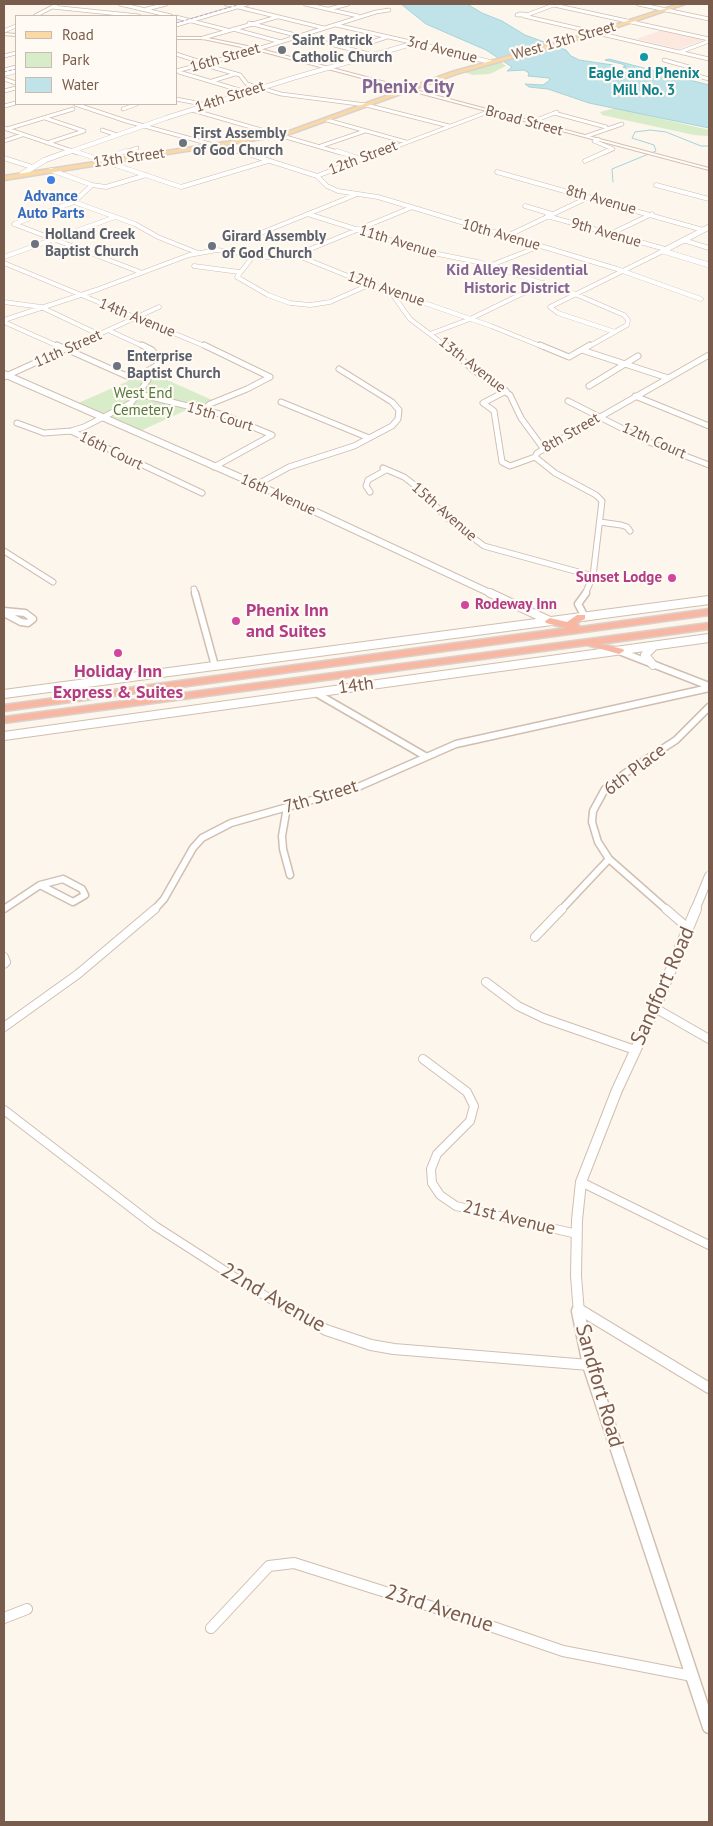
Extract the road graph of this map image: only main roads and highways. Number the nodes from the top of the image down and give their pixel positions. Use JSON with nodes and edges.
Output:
{"nodes":[{"id":1,"x":683,"y":4,"type":"edge"},
{"id":2,"x":4,"y":32,"type":"edge"},
{"id":3,"x":15,"y":35,"type":"edge"},
{"id":4,"x":178,"y":38,"type":"edge"},
{"id":5,"x":475,"y":58,"type":"road end"},
{"id":6,"x":491,"y":60,"type":"junction"},
{"id":7,"x":408,"y":88,"type":"junction"},
{"id":8,"x":491,"y":111,"type":"junction"},
{"id":9,"x":330,"y":120,"type":"junction"},
{"id":10,"x":587,"y":136,"type":"junction"},
{"id":11,"x":221,"y":146,"type":"junction"},
{"id":12,"x":709,"y":169,"type":"edge"},
{"id":13,"x":54,"y":171,"type":"junction"},
{"id":14,"x":4,"y":179,"type":"edge"},
{"id":15,"x":709,"y":612,"type":"edge"},
{"id":16,"x":583,"y":617,"type":"road end"},
{"id":17,"x":709,"y":626,"type":"edge"},
{"id":18,"x":576,"y":628,"type":"junction"},
{"id":19,"x":589,"y":629,"type":"junction"},
{"id":20,"x":546,"y":635,"type":"junction"},
{"id":21,"x":624,"y":638,"type":"junction"},
{"id":22,"x":580,"y":644,"type":"junction"},
{"id":23,"x":4,"y":708,"type":"edge"},
{"id":24,"x":4,"y":720,"type":"edge"}],
"edges":[{"from":1,"to":6,"type":"main road","name":"West 13th Street"},
{"from":2,"to":3,"type":"main road"},
{"from":4,"to":7,"type":"main road","name":"Broad Street"},
{"from":5,"to":6,"type":"main road"},
{"from":6,"to":7,"type":"main road","name":"13th Street"},
{"from":7,"to":8,"type":"main road","name":"Broad Street"},
{"from":7,"to":9,"type":"main road","name":"13th Street"},
{"from":8,"to":10,"type":"main road","name":"Broad Street"},
{"from":8,"to":10,"type":"main road","name":"Broad Street"},
{"from":9,"to":11,"type":"main road","name":"13th Street"},
{"from":9,"to":11,"type":"main road","name":"13th Street"},
{"from":10,"to":12,"type":"main road","name":"Broad Street"},
{"from":11,"to":13,"type":"main road","name":"13th Street"},
{"from":13,"to":14,"type":"main road","name":"14th Street"},
{"from":13,"to":14,"type":"main road","name":"14th Street"},
{"from":15,"to":19,"type":"highway"},
{"from":16,"to":18,"type":"highway"},
{"from":17,"to":21,"type":"highway"},
{"from":18,"to":19,"type":"highway"},
{"from":18,"to":20,"type":"highway"},
{"from":19,"to":20,"type":"highway"},
{"from":20,"to":23,"type":"highway"},
{"from":21,"to":22,"type":"highway"},
{"from":21,"to":22,"type":"highway"},
{"from":22,"to":24,"type":"highway"}]}
